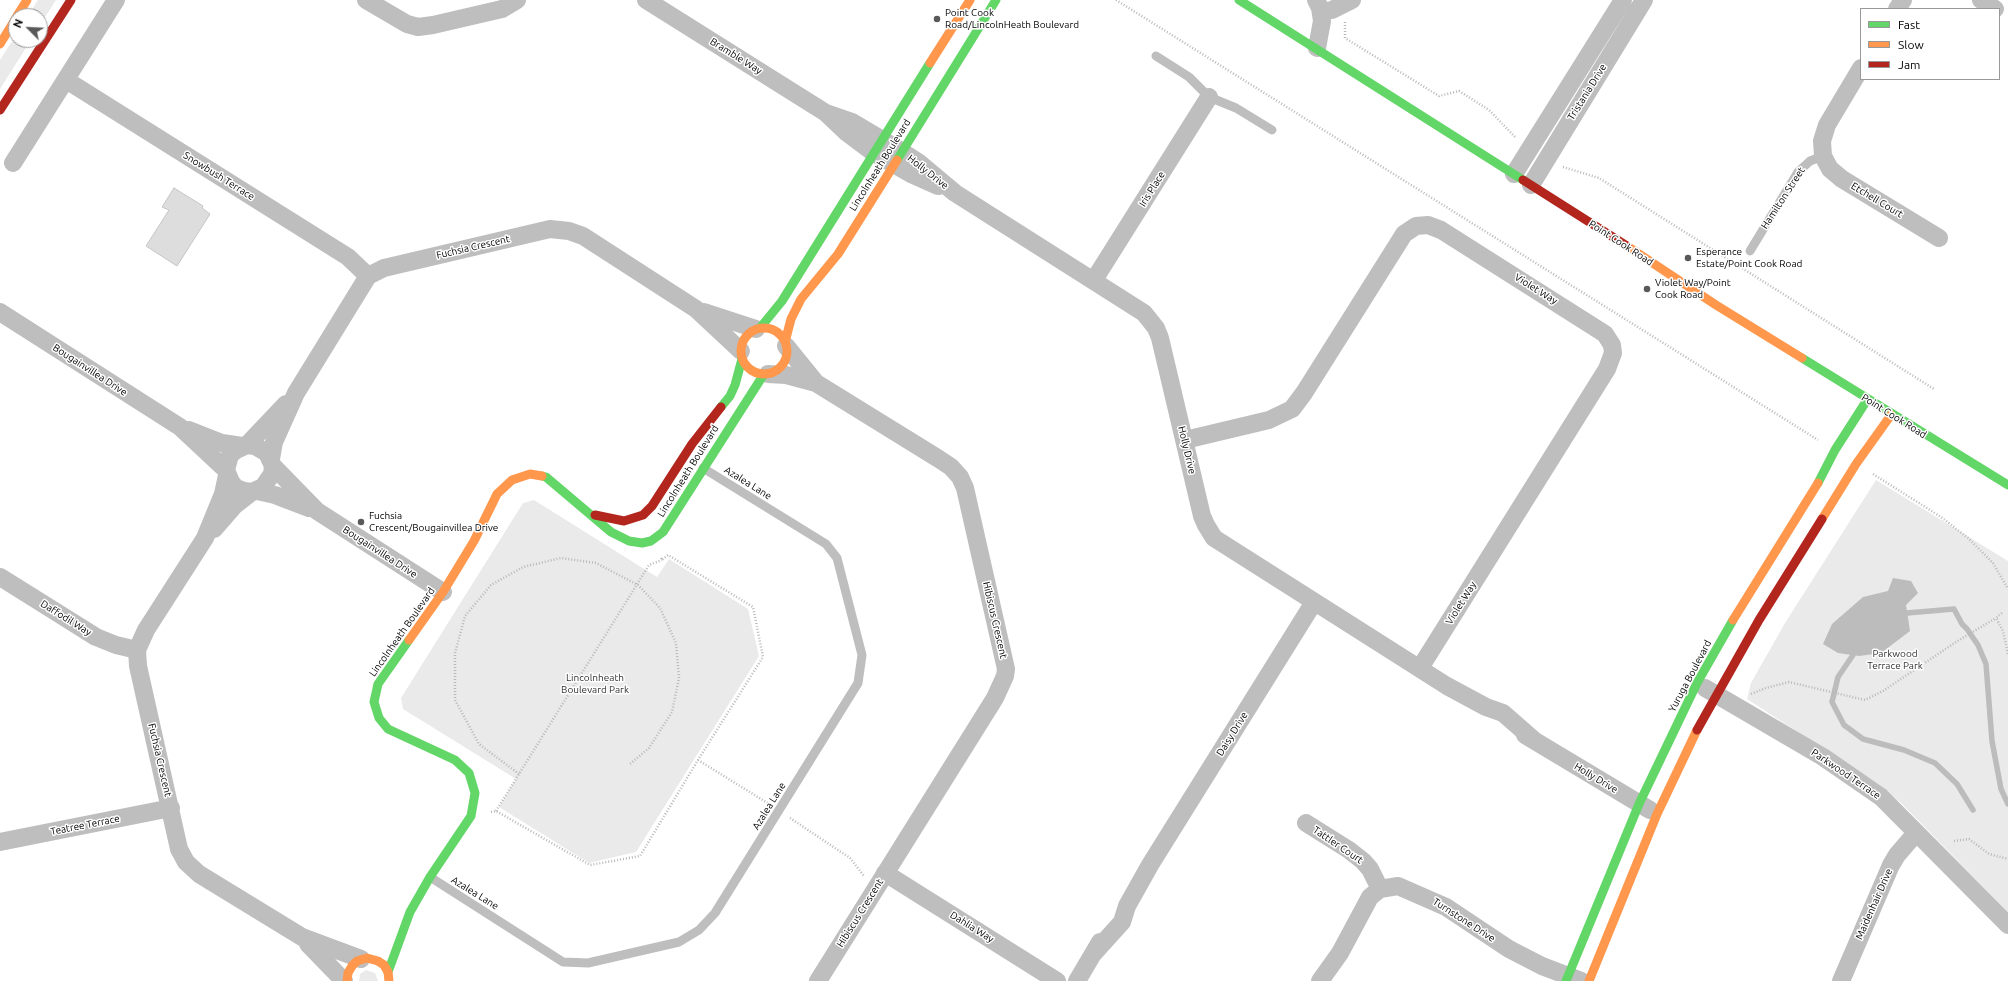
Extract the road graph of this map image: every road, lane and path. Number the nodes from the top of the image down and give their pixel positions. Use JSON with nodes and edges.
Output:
{"nodes":[{"id":1,"x":71,"y":0,"type":"edge"},
{"id":2,"x":116,"y":0,"type":"edge"},
{"id":3,"x":366,"y":0,"type":"edge"},
{"id":4,"x":517,"y":0,"type":"edge"},
{"id":5,"x":646,"y":0,"type":"edge"},
{"id":6,"x":970,"y":0,"type":"edge"},
{"id":7,"x":996,"y":0,"type":"edge"},
{"id":8,"x":1116,"y":0,"type":"edge"},
{"id":9,"x":1239,"y":0,"type":"edge"},
{"id":10,"x":1623,"y":0,"type":"edge"},
{"id":11,"x":1644,"y":0,"type":"edge"},
{"id":12,"x":1981,"y":0,"type":"edge"},
{"id":13,"x":1348,"y":2,"type":"edge"},
{"id":14,"x":1319,"y":6,"type":"edge"},
{"id":15,"x":1993,"y":8,"type":"edge"},
{"id":16,"x":8,"y":31,"type":"edge"},
{"id":17,"x":0,"y":44,"type":"edge"},
{"id":18,"x":1317,"y":48,"type":"junction"},
{"id":19,"x":1156,"y":56,"type":"dead end"},
{"id":20,"x":1860,"y":70,"type":"edge"},
{"id":21,"x":66,"y":80,"type":"junction"},
{"id":22,"x":1210,"y":97,"type":"junction"},
{"id":23,"x":0,"y":110,"type":"edge"},
{"id":24,"x":1272,"y":130,"type":"dead end"},
{"id":25,"x":878,"y":146,"type":"junction"},
{"id":26,"x":1532,"y":148,"type":"junction"},
{"id":27,"x":1823,"y":156,"type":"junction"},
{"id":28,"x":897,"y":158,"type":"junction"},
{"id":29,"x":1547,"y":158,"type":"junction"},
{"id":30,"x":14,"y":163,"type":"dead end"},
{"id":31,"x":1514,"y":174,"type":"junction"},
{"id":32,"x":1531,"y":185,"type":"junction"},
{"id":33,"x":1939,"y":238,"type":"dead end"},
{"id":34,"x":1750,"y":251,"type":"dead end"},
{"id":35,"x":368,"y":276,"type":"junction"},
{"id":36,"x":1094,"y":280,"type":"junction"},
{"id":37,"x":696,"y":309,"type":"junction"},
{"id":38,"x":0,"y":312,"type":"edge"},
{"id":39,"x":758,"y":329,"type":"junction"},
{"id":40,"x":786,"y":344,"type":"junction"},
{"id":41,"x":741,"y":355,"type":"junction"},
{"id":42,"x":766,"y":374,"type":"junction"},
{"id":43,"x":816,"y":383,"type":"junction"},
{"id":44,"x":1934,"y":389,"type":"dead end"},
{"id":45,"x":296,"y":393,"type":"junction"},
{"id":46,"x":1867,"y":400,"type":"junction"},
{"id":47,"x":1891,"y":415,"type":"junction"},
{"id":48,"x":180,"y":427,"type":"junction"},
{"id":49,"x":1185,"y":440,"type":"junction"},
{"id":50,"x":245,"y":446,"type":"junction"},
{"id":51,"x":1835,"y":450,"type":"junction"},
{"id":52,"x":272,"y":463,"type":"junction"},
{"id":53,"x":1856,"y":464,"type":"junction"},
{"id":54,"x":703,"y":468,"type":"junction"},
{"id":55,"x":227,"y":472,"type":"junction"},
{"id":56,"x":2008,"y":485,"type":"edge"},
{"id":57,"x":254,"y":491,"type":"junction"},
{"id":58,"x":317,"y":511,"type":"junction"},
{"id":59,"x":643,"y":514,"type":"junction"},
{"id":60,"x":593,"y":515,"type":"junction"},
{"id":61,"x":205,"y":538,"type":"junction"},
{"id":62,"x":654,"y":539,"type":"junction"},
{"id":63,"x":662,"y":560,"type":"junction"},
{"id":64,"x":0,"y":577,"type":"edge"},
{"id":65,"x":638,"y":585,"type":"junction"},
{"id":66,"x":2008,"y":589,"type":"edge"},
{"id":67,"x":443,"y":592,"type":"junction"},
{"id":68,"x":1314,"y":602,"type":"junction"},
{"id":69,"x":2002,"y":613,"type":"dead end"},
{"id":70,"x":1996,"y":618,"type":"junction"},
{"id":71,"x":136,"y":650,"type":"junction"},
{"id":72,"x":2008,"y":654,"type":"edge"},
{"id":73,"x":1420,"y":668,"type":"junction"},
{"id":74,"x":1697,"y":684,"type":"junction"},
{"id":75,"x":1717,"y":694,"type":"junction"},
{"id":76,"x":1748,"y":695,"type":"dead end"},
{"id":77,"x":698,"y":760,"type":"junction"},
{"id":78,"x":630,"y":764,"type":"dead end"},
{"id":79,"x":519,"y":774,"type":"junction"},
{"id":80,"x":1639,"y":804,"type":"junction"},
{"id":81,"x":170,"y":808,"type":"junction"},
{"id":82,"x":496,"y":811,"type":"junction"},
{"id":83,"x":780,"y":811,"type":"junction"},
{"id":84,"x":1658,"y":814,"type":"junction"},
{"id":85,"x":471,"y":816,"type":"junction"},
{"id":86,"x":1306,"y":823,"type":"dead end"},
{"id":87,"x":1916,"y":833,"type":"junction"},
{"id":88,"x":1954,"y":841,"type":"dead end"},
{"id":89,"x":0,"y":842,"type":"edge"},
{"id":90,"x":2008,"y":859,"type":"edge"},
{"id":91,"x":885,"y":873,"type":"junction"},
{"id":92,"x":430,"y":877,"type":"junction"},
{"id":93,"x":876,"y":888,"type":"junction"},
{"id":94,"x":1380,"y":889,"type":"junction"},
{"id":95,"x":410,"y":912,"type":"junction"},
{"id":96,"x":2008,"y":925,"type":"edge"},
{"id":97,"x":395,"y":928,"type":"dead end"},
{"id":98,"x":302,"y":937,"type":"junction"},
{"id":99,"x":366,"y":955,"type":"junction"},
{"id":100,"x":390,"y":977,"type":"edge"},
{"id":101,"x":1572,"y":979,"type":"edge"},
{"id":102,"x":346,"y":981,"type":"edge"},
{"id":103,"x":818,"y":981,"type":"edge"},
{"id":104,"x":1057,"y":981,"type":"edge"},
{"id":105,"x":1076,"y":981,"type":"edge"},
{"id":106,"x":1320,"y":981,"type":"edge"},
{"id":107,"x":1589,"y":981,"type":"edge"},
{"id":108,"x":1841,"y":981,"type":"edge"}],
"edges":[{"from":1,"to":23,"type":"street"},
{"from":2,"to":21,"type":"street"},
{"from":3,"to":4,"type":"street"},
{"from":5,"to":25,"type":"street","name":"Bramble Way"},
{"from":6,"to":25,"type":"street","name":"Lincolnheath Boulevard"},
{"from":7,"to":28,"type":"street","name":"Lincolnheath Boulevard"},
{"from":8,"to":51,"type":"path"},
{"from":9,"to":18,"type":"street","name":"Point Cook Road"},
{"from":10,"to":26,"type":"street","name":"Tristania Drive"},
{"from":11,"to":29,"type":"street","name":"Tristania Drive"},
{"from":12,"to":15,"type":"street"},
{"from":13,"to":14,"type":"street"},
{"from":13,"to":26,"type":"path"},
{"from":14,"to":18,"type":"street"},
{"from":16,"to":17,"type":"street"},
{"from":18,"to":31,"type":"street","name":"Point Cook Road"},
{"from":19,"to":22,"type":"lane"},
{"from":20,"to":27,"type":"street"},
{"from":21,"to":30,"type":"street"},
{"from":21,"to":35,"type":"street","name":"Snowbush Terrace"},
{"from":22,"to":24,"type":"lane"},
{"from":22,"to":36,"type":"street","name":"Iris Place"},
{"from":25,"to":28,"type":"street","name":"Bramble Way"},
{"from":25,"to":39,"type":"street","name":"Lincolnheath Boulevard"},
{"from":26,"to":31,"type":"street","name":"Tristania Drive"},
{"from":27,"to":33,"type":"street","name":"Etchell Court"},
{"from":27,"to":34,"type":"lane","name":"Hamilton Street"},
{"from":28,"to":36,"type":"street","name":"Holly Drive"},
{"from":28,"to":40,"type":"street","name":"Lincolnheath Boulevard"},
{"from":29,"to":32,"type":"street","name":"Tristania Drive"},
{"from":29,"to":44,"type":"path"},
{"from":31,"to":32,"type":"street","name":"Point Cook Road"},
{"from":32,"to":46,"type":"street","name":"Point Cook Road"},
{"from":35,"to":37,"type":"street","name":"Fuchsia Crescent"},
{"from":35,"to":45,"type":"street"},
{"from":36,"to":49,"type":"street","name":"Holly Drive"},
{"from":37,"to":39,"type":"street","name":"Fuchsia Crescent"},
{"from":37,"to":41,"type":"street","name":"Fuchsia Crescent"},
{"from":38,"to":48,"type":"street","name":"Bougainvillea Drive"},
{"from":39,"to":40,"type":"street"},
{"from":39,"to":41,"type":"street"},
{"from":40,"to":42,"type":"street"},
{"from":40,"to":43,"type":"street","name":"Hibiscus Crescent"},
{"from":41,"to":42,"type":"street"},
{"from":41,"to":59,"type":"street","name":"Lincolnheath Boulevard"},
{"from":42,"to":43,"type":"street","name":"Hibiscus Crescent"},
{"from":42,"to":54,"type":"street","name":"Lincolnheath Boulevard"},
{"from":43,"to":91,"type":"street","name":"Hibiscus Crescent"},
{"from":45,"to":50,"type":"street"},
{"from":45,"to":52,"type":"street"},
{"from":46,"to":47,"type":"street","name":"Point Cook Road"},
{"from":46,"to":51,"type":"street","name":"Yuruga Boulevard"},
{"from":47,"to":53,"type":"street"},
{"from":47,"to":56,"type":"street","name":"Point Cook Road"},
{"from":48,"to":50,"type":"street","name":"Bougainvillea Drive"},
{"from":48,"to":55,"type":"street","name":"Bougainvillea Drive"},
{"from":49,"to":68,"type":"street","name":"Holly Drive"},
{"from":49,"to":73,"type":"street","name":"Violet Way"},
{"from":50,"to":52,"type":"street"},
{"from":50,"to":55,"type":"street"},
{"from":51,"to":74,"type":"street","name":"Yuruga Boulevard"},
{"from":52,"to":57,"type":"street"},
{"from":52,"to":58,"type":"street","name":"Bougainvillea Drive"},
{"from":53,"to":66,"type":"path"},
{"from":53,"to":75,"type":"street"},
{"from":54,"to":62,"type":"street","name":"Lincolnheath Boulevard"},
{"from":54,"to":83,"type":"lane","name":"Azalea Lane"},
{"from":55,"to":57,"type":"street"},
{"from":55,"to":61,"type":"street"},
{"from":57,"to":58,"type":"street","name":"Bougainvillea Drive"},
{"from":57,"to":61,"type":"street"},
{"from":58,"to":67,"type":"street","name":"Bougainvillea Drive"},
{"from":59,"to":60,"type":"street","name":"Lincolnheath Boulevard"},
{"from":59,"to":62,"type":"street"},
{"from":60,"to":62,"type":"street","name":"Lincolnheath Boulevard"},
{"from":60,"to":67,"type":"street","name":"Lincolnheath Boulevard"},
{"from":61,"to":71,"type":"street"},
{"from":62,"to":63,"type":"path"},
{"from":63,"to":65,"type":"path"},
{"from":63,"to":77,"type":"path"},
{"from":64,"to":71,"type":"street","name":"Daffodil Way"},
{"from":65,"to":78,"type":"path"},
{"from":65,"to":79,"type":"path"},
{"from":65,"to":79,"type":"path"},
{"from":67,"to":85,"type":"street","name":"Lincolnheath Boulevard"},
{"from":68,"to":73,"type":"street","name":"Holly Drive"},
{"from":68,"to":105,"type":"street","name":"Daisy Drive"},
{"from":69,"to":70,"type":"path"},
{"from":70,"to":72,"type":"path"},
{"from":70,"to":76,"type":"path"},
{"from":71,"to":81,"type":"street","name":"Fuchsia Crescent"},
{"from":73,"to":80,"type":"street","name":"Holly Drive"},
{"from":74,"to":75,"type":"street","name":"Parkwood Terrace"},
{"from":74,"to":80,"type":"street","name":"Yuruga Boulevard"},
{"from":75,"to":84,"type":"street"},
{"from":75,"to":87,"type":"street","name":"Parkwood Terrace"},
{"from":77,"to":82,"type":"path"},
{"from":77,"to":83,"type":"path"},
{"from":79,"to":82,"type":"path"},
{"from":80,"to":84,"type":"street","name":"Holly Drive"},
{"from":80,"to":101,"type":"street","name":"Yuruga Boulevard"},
{"from":81,"to":89,"type":"street","name":"Teatree Terrace"},
{"from":81,"to":98,"type":"street","name":"Fuchsia Crescent"},
{"from":82,"to":85,"type":"path"},
{"from":83,"to":92,"type":"lane","name":"Azalea Lane"},
{"from":83,"to":93,"type":"path"},
{"from":84,"to":107,"type":"street"},
{"from":85,"to":92,"type":"street","name":"Lincolnheath Boulevard"},
{"from":86,"to":94,"type":"street","name":"Tattler Court"},
{"from":87,"to":96,"type":"street","name":"Parkwood Terrace"},
{"from":87,"to":108,"type":"street","name":"Maidenhair Drive"},
{"from":88,"to":90,"type":"path"},
{"from":91,"to":93,"type":"street","name":"Hibiscus Crescent"},
{"from":91,"to":104,"type":"street","name":"Dahlia Way"},
{"from":92,"to":95,"type":"street","name":"Lincolnheath Boulevard"},
{"from":93,"to":103,"type":"street","name":"Hibiscus Crescent"},
{"from":94,"to":101,"type":"street","name":"Turnstone Drive"},
{"from":94,"to":106,"type":"street"},
{"from":95,"to":97,"type":"street","name":"Lincolnheath Boulevard"},
{"from":95,"to":100,"type":"street","name":"Lincolnheath Boulevard"},
{"from":98,"to":99,"type":"street","name":"Fuchsia Crescent"},
{"from":98,"to":102,"type":"street","name":"Fuchsia Crescent"},
{"from":99,"to":100,"type":"street"},
{"from":99,"to":102,"type":"street"}]}
